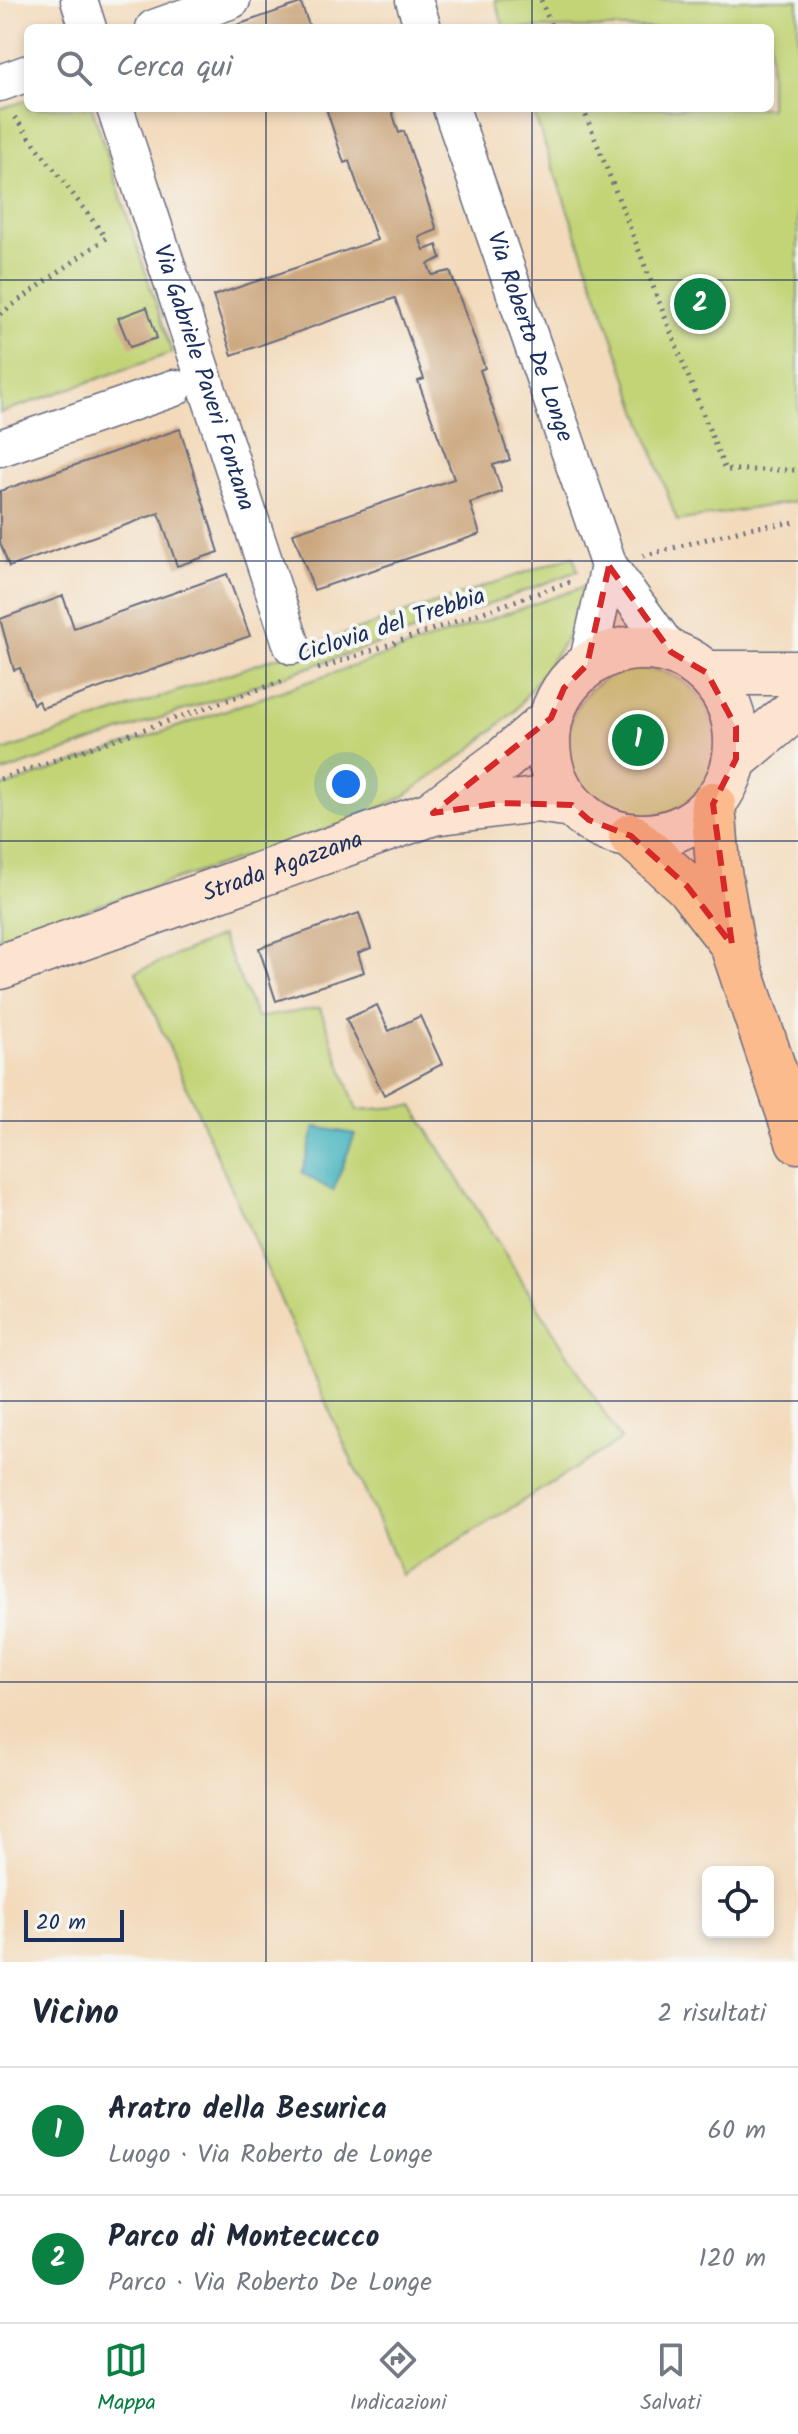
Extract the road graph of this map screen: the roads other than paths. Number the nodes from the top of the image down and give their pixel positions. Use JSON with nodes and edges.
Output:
{"nodes":[{"id":1,"x":79,"y":0,"type":"edge"},
{"id":2,"x":232,"y":0,"type":"edge"},
{"id":3,"x":414,"y":0,"type":"edge"},
{"id":4,"x":87,"y":24,"type":"edge"},
{"id":5,"x":165,"y":24,"type":"edge"},
{"id":6,"x":422,"y":24,"type":"edge"},
{"id":7,"x":24,"y":77,"type":"edge"},
{"id":8,"x":3,"y":95,"type":"edge"},
{"id":9,"x":116,"y":112,"type":"edge"},
{"id":10,"x":452,"y":112,"type":"edge"},
{"id":11,"x":174,"y":388,"type":"dead end"},
{"id":12,"x":0,"y":448,"type":"edge"},
{"id":13,"x":609,"y":566,"type":"junction"},
{"id":14,"x":689,"y":663,"type":"junction"},
{"id":15,"x":587,"y":665,"type":"junction"},
{"id":16,"x":294,"y":666,"type":"road end"},
{"id":17,"x":798,"y":673,"type":"edge"},
{"id":18,"x":798,"y":707,"type":"edge"},
{"id":19,"x":551,"y":718,"type":"junction"},
{"id":20,"x":736,"y":759,"type":"junction"},
{"id":21,"x":713,"y":804,"type":"junction"},
{"id":22,"x":572,"y":805,"type":"junction"},
{"id":23,"x":433,"y":813,"type":"junction"},
{"id":24,"x":631,"y":836,"type":"junction"},
{"id":25,"x":732,"y":945,"type":"junction"},
{"id":26,"x":0,"y":967,"type":"edge"},
{"id":27,"x":798,"y":1141,"type":"edge"}],
"edges":[{"from":1,"to":4,"type":"street"},
{"from":2,"to":5,"type":"street"},
{"from":3,"to":6,"type":"street"},
{"from":7,"to":8,"type":"street"},
{"from":9,"to":16,"type":"street","name":"Via Gabriele Paveri Fontana"},
{"from":10,"to":13,"type":"street","name":"Via Roberto De Longe"},
{"from":11,"to":12,"type":"street"},
{"from":13,"to":14,"type":"street"},
{"from":13,"to":15,"type":"street"},
{"from":14,"to":15,"type":"main road"},
{"from":14,"to":17,"type":"main road"},
{"from":14,"to":20,"type":"main road"},
{"from":15,"to":19,"type":"main road"},
{"from":18,"to":20,"type":"main road"},
{"from":19,"to":22,"type":"main road"},
{"from":19,"to":23,"type":"main road"},
{"from":20,"to":21,"type":"main road"},
{"from":21,"to":24,"type":"main road"},
{"from":21,"to":25,"type":"main road"},
{"from":22,"to":23,"type":"main road","name":"Strada Agazzana"},
{"from":22,"to":24,"type":"main road"},
{"from":23,"to":26,"type":"main road","name":"Strada Agazzana"},
{"from":24,"to":25,"type":"main road"},
{"from":25,"to":27,"type":"main road"}]}
